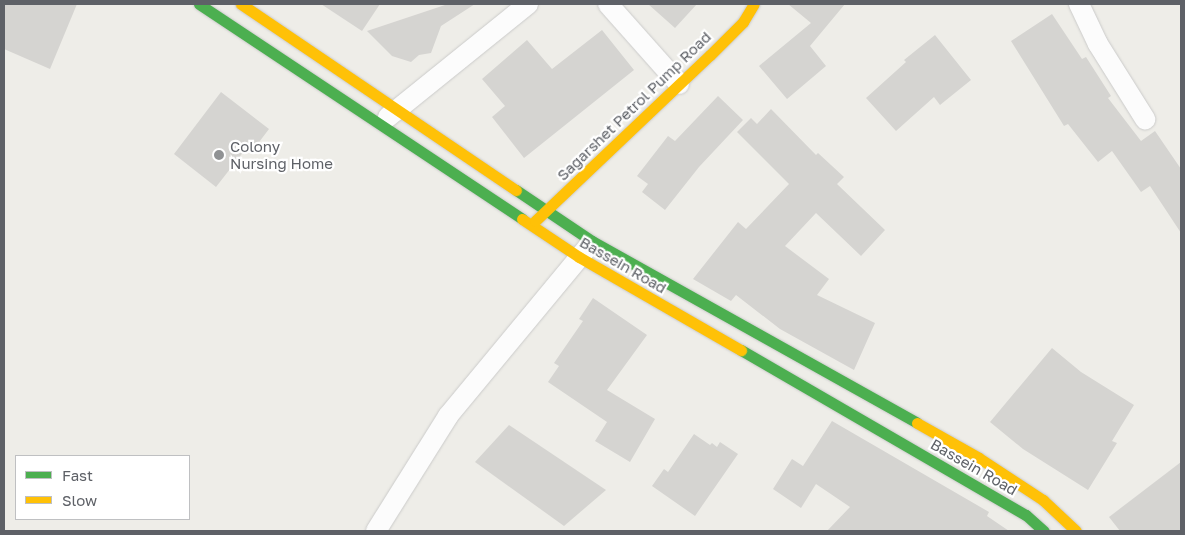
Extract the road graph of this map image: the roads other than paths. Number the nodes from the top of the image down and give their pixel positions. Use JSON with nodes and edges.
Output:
{"nodes":[{"id":1,"x":199,"y":4,"type":"edge"},
{"id":2,"x":241,"y":4,"type":"edge"},
{"id":3,"x":528,"y":4,"type":"edge"},
{"id":4,"x":608,"y":4,"type":"edge"},
{"id":5,"x":754,"y":4,"type":"edge"},
{"id":6,"x":1080,"y":4,"type":"edge"},
{"id":7,"x":679,"y":84,"type":"junction"},
{"id":8,"x":396,"y":109,"type":"junction"},
{"id":9,"x":1145,"y":119,"type":"dead end"},
{"id":10,"x":380,"y":125,"type":"junction"},
{"id":11,"x":548,"y":209,"type":"junction"},
{"id":12,"x":530,"y":225,"type":"junction"},
{"id":13,"x":592,"y":241,"type":"junction"},
{"id":14,"x":579,"y":257,"type":"junction"},
{"id":15,"x":376,"y":531,"type":"edge"},
{"id":16,"x":1044,"y":531,"type":"edge"},
{"id":17,"x":1076,"y":531,"type":"edge"}],
"edges":[{"from":1,"to":10,"type":"main road","name":"Bassein Road"},
{"from":2,"to":8,"type":"main road","name":"Bassein Road"},
{"from":3,"to":8,"type":"street"},
{"from":4,"to":7,"type":"street"},
{"from":5,"to":7,"type":"main road","name":"Sagarshet Petrol Pump Road"},
{"from":6,"to":9,"type":"street"},
{"from":7,"to":11,"type":"main road","name":"Sagarshet Petrol Pump Road"},
{"from":8,"to":10,"type":"street"},
{"from":8,"to":11,"type":"main road","name":"Bassein Road"},
{"from":10,"to":12,"type":"main road","name":"Bassein Road"},
{"from":11,"to":12,"type":"main road","name":"Sagarshet Petrol Pump Road"},
{"from":11,"to":13,"type":"main road","name":"Bassein Road"},
{"from":12,"to":14,"type":"main road","name":"Bassein Road"},
{"from":13,"to":14,"type":"street"},
{"from":13,"to":17,"type":"main road","name":"Bassein Road"},
{"from":14,"to":15,"type":"street"},
{"from":14,"to":16,"type":"main road","name":"Bassein Road"}]}
